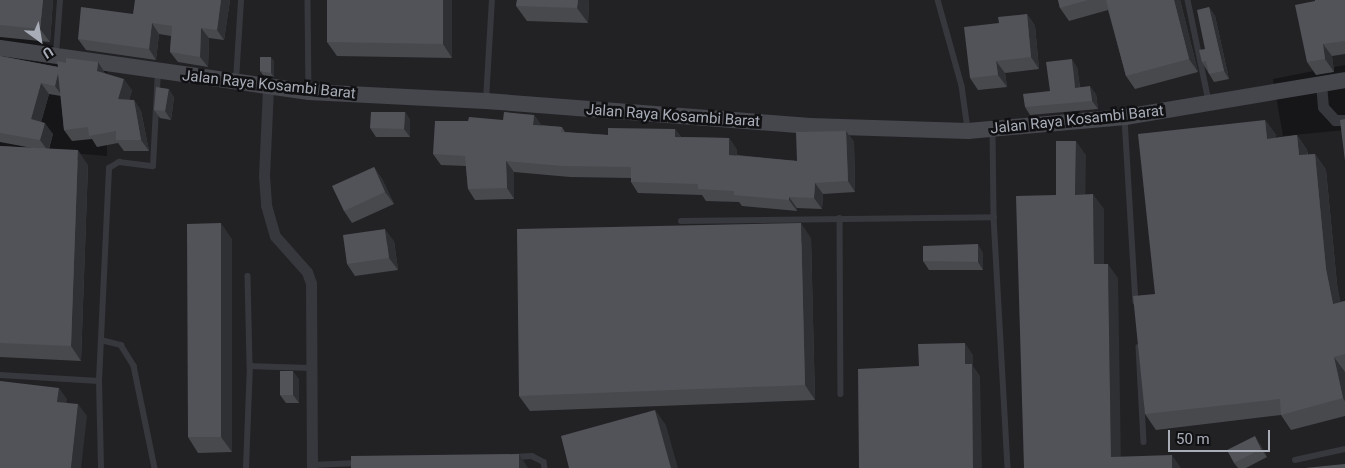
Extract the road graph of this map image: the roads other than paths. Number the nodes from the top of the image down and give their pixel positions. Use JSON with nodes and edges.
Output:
{"nodes":[{"id":1,"x":60,"y":0,"type":"edge"},
{"id":2,"x":241,"y":0,"type":"edge"},
{"id":3,"x":308,"y":0,"type":"edge"},
{"id":4,"x":492,"y":0,"type":"edge"},
{"id":5,"x":938,"y":0,"type":"edge"},
{"id":6,"x":1188,"y":0,"type":"edge"},
{"id":7,"x":0,"y":48,"type":"edge"},
{"id":8,"x":56,"y":58,"type":"junction"},
{"id":9,"x":158,"y":72,"type":"junction"},
{"id":10,"x":1345,"y":80,"type":"edge"},
{"id":11,"x":235,"y":83,"type":"junction"},
{"id":12,"x":1320,"y":84,"type":"junction"},
{"id":13,"x":268,"y":88,"type":"junction"},
{"id":14,"x":309,"y":92,"type":"junction"},
{"id":15,"x":486,"y":102,"type":"junction"},
{"id":16,"x":1209,"y":103,"type":"junction"},
{"id":17,"x":1125,"y":117,"type":"junction"},
{"id":18,"x":1345,"y":120,"type":"edge"},
{"id":19,"x":993,"y":129,"type":"junction"},
{"id":20,"x":968,"y":131,"type":"junction"},
{"id":21,"x":994,"y":217,"type":"junction"},
{"id":22,"x":840,"y":218,"type":"junction"},
{"id":23,"x":681,"y":221,"type":"dead end"},
{"id":24,"x":248,"y":276,"type":"dead end"},
{"id":25,"x":1136,"y":306,"type":"edge"},
{"id":26,"x":1138,"y":335,"type":"edge"},
{"id":27,"x":101,"y":340,"type":"junction"},
{"id":28,"x":250,"y":366,"type":"junction"},
{"id":29,"x":311,"y":368,"type":"junction"},
{"id":30,"x":0,"y":375,"type":"edge"},
{"id":31,"x":99,"y":381,"type":"junction"},
{"id":32,"x":841,"y":394,"type":"dead end"},
{"id":33,"x":1144,"y":442,"type":"dead end"},
{"id":34,"x":1345,"y":449,"type":"edge"},
{"id":35,"x":504,"y":457,"type":"edge"},
{"id":36,"x":1295,"y":460,"type":"dead end"},
{"id":37,"x":369,"y":463,"type":"edge"},
{"id":38,"x":312,"y":467,"type":"edge"},
{"id":39,"x":101,"y":468,"type":"edge"},
{"id":40,"x":155,"y":468,"type":"edge"},
{"id":41,"x":246,"y":468,"type":"edge"},
{"id":42,"x":546,"y":468,"type":"edge"},
{"id":43,"x":1008,"y":468,"type":"edge"}],
"edges":[{"from":1,"to":8,"type":"lane"},
{"from":2,"to":11,"type":"lane"},
{"from":3,"to":14,"type":"lane"},
{"from":4,"to":15,"type":"lane"},
{"from":5,"to":20,"type":"lane"},
{"from":6,"to":16,"type":"lane"},
{"from":7,"to":8,"type":"main road","name":"Jalan Raya Kosambi Barat"},
{"from":8,"to":9,"type":"main road","name":"Jalan Raya Kosambi Barat"},
{"from":9,"to":11,"type":"main road","name":"Jalan Raya Kosambi Barat"},
{"from":9,"to":27,"type":"lane"},
{"from":10,"to":12,"type":"main road","name":"Jalan Raya Kosambi Barat"},
{"from":11,"to":13,"type":"main road","name":"Jalan Raya Kosambi Barat"},
{"from":12,"to":16,"type":"main road","name":"Jalan Raya Kosambi Barat"},
{"from":12,"to":18,"type":"street"},
{"from":13,"to":14,"type":"main road","name":"Jalan Raya Kosambi Barat"},
{"from":13,"to":29,"type":"street"},
{"from":14,"to":15,"type":"main road","name":"Jalan Raya Kosambi Barat"},
{"from":15,"to":20,"type":"main road","name":"Jalan Raya Kosambi Barat"},
{"from":16,"to":17,"type":"main road","name":"Jalan Raya Kosambi Barat"},
{"from":17,"to":19,"type":"main road","name":"Jalan Raya Kosambi Barat"},
{"from":17,"to":25,"type":"lane"},
{"from":19,"to":20,"type":"main road","name":"Jalan Raya Kosambi Barat"},
{"from":19,"to":21,"type":"lane"},
{"from":21,"to":22,"type":"lane"},
{"from":21,"to":43,"type":"lane"},
{"from":22,"to":23,"type":"lane"},
{"from":22,"to":32,"type":"lane"},
{"from":24,"to":28,"type":"lane"},
{"from":26,"to":33,"type":"lane"},
{"from":27,"to":31,"type":"lane"},
{"from":27,"to":40,"type":"lane"},
{"from":28,"to":29,"type":"lane"},
{"from":28,"to":41,"type":"lane"},
{"from":29,"to":38,"type":"street"},
{"from":30,"to":31,"type":"lane"},
{"from":31,"to":39,"type":"lane"},
{"from":34,"to":36,"type":"lane"},
{"from":35,"to":42,"type":"lane"},
{"from":37,"to":38,"type":"lane"}]}
